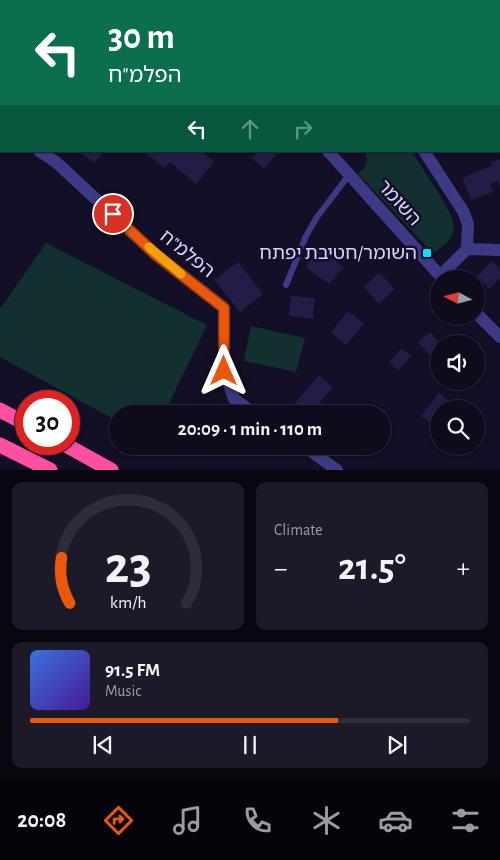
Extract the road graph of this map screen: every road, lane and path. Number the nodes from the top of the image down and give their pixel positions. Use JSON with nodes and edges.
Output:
{"nodes":[{"id":1,"x":40,"y":152,"type":"edge"},
{"id":2,"x":330,"y":152,"type":"edge"},
{"id":3,"x":425,"y":152,"type":"edge"},
{"id":4,"x":349,"y":174,"type":"junction"},
{"id":5,"x":467,"y":249,"type":"junction"},
{"id":6,"x":500,"y":250,"type":"edge"},
{"id":7,"x":435,"y":270,"type":"edge"},
{"id":8,"x":448,"y":270,"type":"edge"},
{"id":9,"x":286,"y":285,"type":"dead end"},
{"id":10,"x":485,"y":322,"type":"edge"},
{"id":11,"x":500,"y":337,"type":"edge"},
{"id":12,"x":242,"y":405,"type":"edge"},
{"id":13,"x":0,"y":410,"type":"edge"},
{"id":14,"x":15,"y":418,"type":"edge"},
{"id":15,"x":0,"y":445,"type":"edge"},
{"id":16,"x":80,"y":453,"type":"edge"},
{"id":17,"x":316,"y":455,"type":"edge"},
{"id":18,"x":50,"y":470,"type":"edge"},
{"id":19,"x":111,"y":470,"type":"edge"},
{"id":20,"x":337,"y":470,"type":"edge"}],
"edges":[{"from":1,"to":12,"type":"street","name":"הפלמ\"ח"},
{"from":2,"to":4,"type":"street","name":"השומר"},
{"from":3,"to":5,"type":"street"},
{"from":4,"to":7,"type":"street","name":"השומר"},
{"from":4,"to":9,"type":"lane"},
{"from":5,"to":6,"type":"street"},
{"from":5,"to":8,"type":"street"},
{"from":10,"to":11,"type":"street"},
{"from":13,"to":14,"type":"highway"},
{"from":15,"to":18,"type":"highway"},
{"from":16,"to":19,"type":"highway"},
{"from":17,"to":20,"type":"street"}]}
